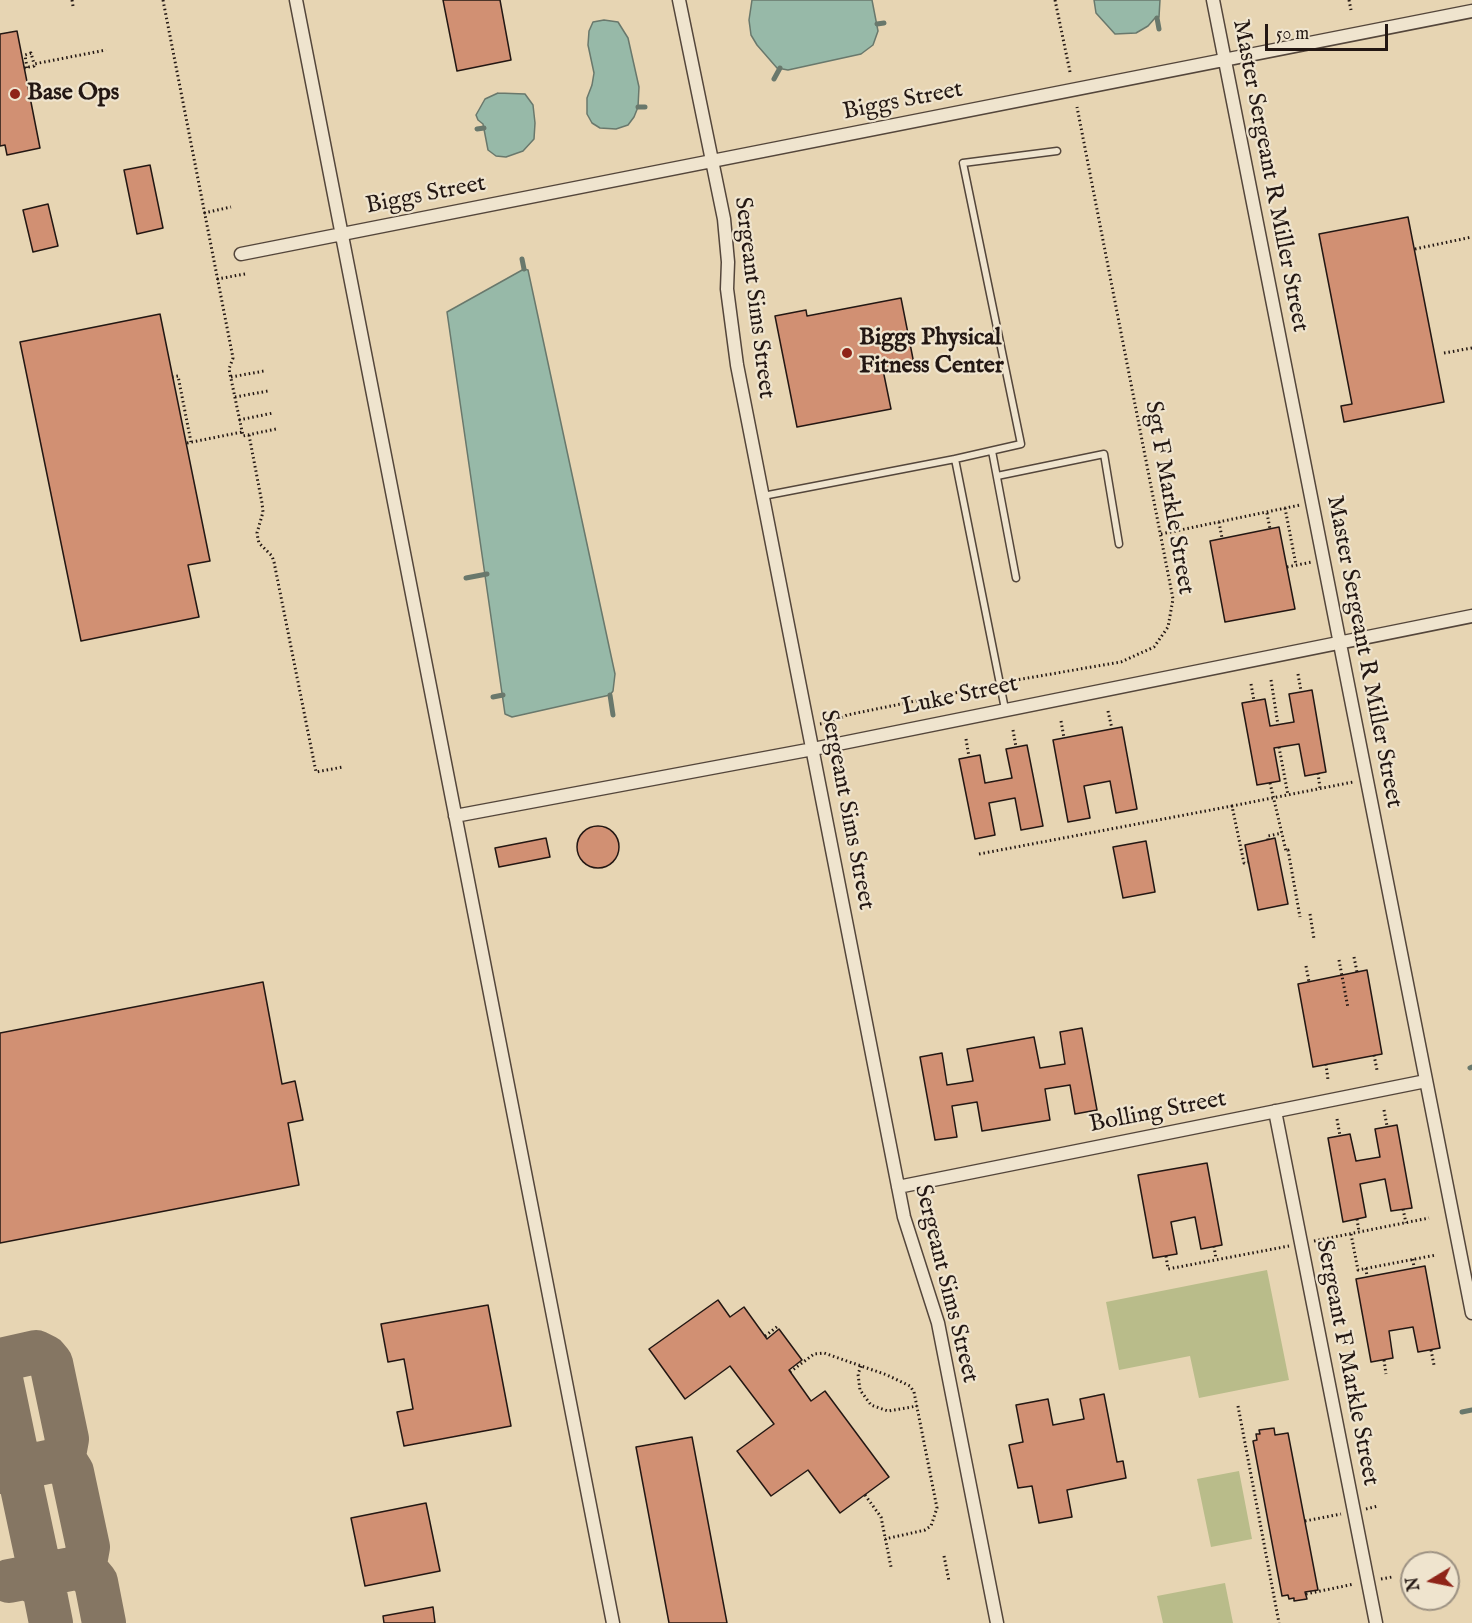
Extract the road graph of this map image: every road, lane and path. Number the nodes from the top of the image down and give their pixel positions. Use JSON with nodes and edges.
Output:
{"nodes":[{"id":1,"x":72,"y":0,"type":"edge"},
{"id":2,"x":163,"y":0,"type":"edge"},
{"id":3,"x":296,"y":0,"type":"edge"},
{"id":4,"x":679,"y":0,"type":"edge"},
{"id":5,"x":1055,"y":0,"type":"edge"},
{"id":6,"x":1213,"y":0,"type":"edge"},
{"id":7,"x":1349,"y":0,"type":"edge"},
{"id":8,"x":73,"y":6,"type":"dead end"},
{"id":9,"x":1351,"y":10,"type":"dead end"},
{"id":10,"x":1472,"y":11,"type":"edge"},
{"id":11,"x":106,"y":50,"type":"dead end"},
{"id":12,"x":1225,"y":60,"type":"junction"},
{"id":13,"x":34,"y":64,"type":"junction"},
{"id":14,"x":1070,"y":72,"type":"dead end"},
{"id":15,"x":1077,"y":107,"type":"dead end"},
{"id":16,"x":1057,"y":151,"type":"dead end"},
{"id":17,"x":712,"y":162,"type":"junction"},
{"id":18,"x":231,"y":207,"type":"dead end"},
{"id":19,"x":204,"y":213,"type":"junction"},
{"id":20,"x":342,"y":234,"type":"junction"},
{"id":21,"x":1472,"y":237,"type":"edge"},
{"id":22,"x":1414,"y":249,"type":"dead end"},
{"id":23,"x":241,"y":254,"type":"dead end"},
{"id":24,"x":245,"y":274,"type":"dead end"},
{"id":25,"x":218,"y":279,"type":"junction"},
{"id":26,"x":1472,"y":348,"type":"edge"},
{"id":27,"x":1444,"y":353,"type":"dead end"},
{"id":28,"x":264,"y":371,"type":"dead end"},
{"id":29,"x":172,"y":377,"type":"dead end"},
{"id":30,"x":231,"y":377,"type":"junction"},
{"id":31,"x":268,"y":390,"type":"dead end"},
{"id":32,"x":181,"y":391,"type":"junction"},
{"id":33,"x":175,"y":392,"type":"dead end"},
{"id":34,"x":235,"y":397,"type":"junction"},
{"id":35,"x":182,"y":400,"type":"junction"},
{"id":36,"x":177,"y":401,"type":"dead end"},
{"id":37,"x":273,"y":413,"type":"dead end"},
{"id":38,"x":239,"y":420,"type":"junction"},
{"id":39,"x":187,"y":421,"type":"junction"},
{"id":40,"x":182,"y":422,"type":"dead end"},
{"id":41,"x":276,"y":429,"type":"dead end"},
{"id":42,"x":242,"y":432,"type":"junction"},
{"id":43,"x":249,"y":435,"type":"junction"},
{"id":44,"x":992,"y":451,"type":"junction"},
{"id":45,"x":955,"y":459,"type":"junction"},
{"id":46,"x":997,"y":476,"type":"junction"},
{"id":47,"x":763,"y":496,"type":"junction"},
{"id":48,"x":1312,"y":503,"type":"junction"},
{"id":49,"x":1285,"y":508,"type":"junction"},
{"id":50,"x":1266,"y":512,"type":"junction"},
{"id":51,"x":1219,"y":522,"type":"junction"},
{"id":52,"x":1270,"y":529,"type":"dead end"},
{"id":53,"x":1161,"y":534,"type":"junction"},
{"id":54,"x":1221,"y":536,"type":"dead end"},
{"id":55,"x":1119,"y":544,"type":"dead end"},
{"id":56,"x":1324,"y":560,"type":"junction"},
{"id":57,"x":1296,"y":565,"type":"junction"},
{"id":58,"x":1287,"y":567,"type":"dead end"},
{"id":59,"x":1016,"y":578,"type":"dead end"},
{"id":60,"x":1472,"y":616,"type":"edge"},
{"id":61,"x":1340,"y":642,"type":"junction"},
{"id":62,"x":1298,"y":674,"type":"dead end"},
{"id":63,"x":1271,"y":680,"type":"dead end"},
{"id":64,"x":1000,"y":683,"type":"junction"},
{"id":65,"x":1251,"y":684,"type":"dead end"},
{"id":66,"x":1301,"y":691,"type":"dead end"},
{"id":67,"x":1254,"y":701,"type":"dead end"},
{"id":68,"x":1005,"y":709,"type":"junction"},
{"id":69,"x":1108,"y":711,"type":"dead end"},
{"id":70,"x":1061,"y":721,"type":"dead end"},
{"id":71,"x":1278,"y":725,"type":"dead end"},
{"id":72,"x":809,"y":726,"type":"junction"},
{"id":73,"x":1112,"y":729,"type":"dead end"},
{"id":74,"x":1013,"y":730,"type":"dead end"},
{"id":75,"x":1064,"y":738,"type":"dead end"},
{"id":76,"x":966,"y":739,"type":"dead end"},
{"id":77,"x":1016,"y":747,"type":"dead end"},
{"id":78,"x":1279,"y":747,"type":"dead end"},
{"id":79,"x":813,"y":749,"type":"junction"},
{"id":80,"x":969,"y":758,"type":"dead end"},
{"id":81,"x":343,"y":767,"type":"dead end"},
{"id":82,"x":1317,"y":773,"type":"dead end"},
{"id":83,"x":1367,"y":779,"type":"junction"},
{"id":84,"x":1270,"y":783,"type":"dead end"},
{"id":85,"x":1320,"y":789,"type":"junction"},
{"id":86,"x":1288,"y":795,"type":"junction"},
{"id":87,"x":1274,"y":798,"type":"junction"},
{"id":88,"x":1232,"y":806,"type":"junction"},
{"id":89,"x":455,"y":816,"type":"junction"},
{"id":90,"x":1282,"y":833,"type":"junction"},
{"id":91,"x":1269,"y":840,"type":"dead end"},
{"id":92,"x":979,"y":854,"type":"dead end"},
{"id":93,"x":1249,"y":861,"type":"dead end"},
{"id":94,"x":1310,"y":914,"type":"dead end"},
{"id":95,"x":1300,"y":917,"type":"dead end"},
{"id":96,"x":1314,"y":939,"type":"dead end"},
{"id":97,"x":1354,"y":957,"type":"dead end"},
{"id":98,"x":1339,"y":960,"type":"dead end"},
{"id":99,"x":1306,"y":966,"type":"dead end"},
{"id":100,"x":1357,"y":972,"type":"dead end"},
{"id":101,"x":1309,"y":982,"type":"dead end"},
{"id":102,"x":1348,"y":1008,"type":"dead end"},
{"id":103,"x":1374,"y":1055,"type":"dead end"},
{"id":104,"x":1326,"y":1064,"type":"dead end"},
{"id":105,"x":1377,"y":1070,"type":"dead end"},
{"id":106,"x":1328,"y":1080,"type":"dead end"},
{"id":107,"x":1426,"y":1081,"type":"junction"},
{"id":108,"x":1384,"y":1110,"type":"dead end"},
{"id":109,"x":1275,"y":1111,"type":"junction"},
{"id":110,"x":1336,"y":1119,"type":"dead end"},
{"id":111,"x":1387,"y":1126,"type":"dead end"},
{"id":112,"x":1340,"y":1136,"type":"dead end"},
{"id":113,"x":898,"y":1187,"type":"junction"},
{"id":114,"x":1403,"y":1209,"type":"dead end"},
{"id":115,"x":1357,"y":1219,"type":"dead end"},
{"id":116,"x":1406,"y":1223,"type":"dead end"},
{"id":117,"x":1359,"y":1232,"type":"dead end"},
{"id":118,"x":1351,"y":1234,"type":"dead end"},
{"id":119,"x":1214,"y":1246,"type":"dead end"},
{"id":120,"x":1436,"y":1255,"type":"dead end"},
{"id":121,"x":1166,"y":1256,"type":"dead end"},
{"id":122,"x":1216,"y":1259,"type":"dead end"},
{"id":123,"x":1413,"y":1259,"type":"junction"},
{"id":124,"x":1366,"y":1268,"type":"junction"},
{"id":125,"x":1414,"y":1268,"type":"dead end"},
{"id":126,"x":1168,"y":1269,"type":"dead end"},
{"id":127,"x":1367,"y":1277,"type":"dead end"},
{"id":128,"x":1472,"y":1313,"type":"edge"},
{"id":129,"x":778,"y":1326,"type":"dead end"},
{"id":130,"x":765,"y":1336,"type":"dead end"},
{"id":131,"x":1431,"y":1350,"type":"dead end"},
{"id":132,"x":1384,"y":1360,"type":"dead end"},
{"id":133,"x":861,"y":1365,"type":"junction"},
{"id":134,"x":1434,"y":1365,"type":"dead end"},
{"id":135,"x":790,"y":1372,"type":"dead end"},
{"id":136,"x":1386,"y":1374,"type":"dead end"},
{"id":137,"x":917,"y":1406,"type":"junction"},
{"id":138,"x":1238,"y":1406,"type":"dead end"},
{"id":139,"x":865,"y":1495,"type":"dead end"},
{"id":140,"x":885,"y":1539,"type":"junction"},
{"id":141,"x":944,"y":1556,"type":"dead end"},
{"id":142,"x":891,"y":1567,"type":"dead end"},
{"id":143,"x":1392,"y":1577,"type":"dead end"},
{"id":144,"x":949,"y":1581,"type":"dead end"},
{"id":145,"x":1368,"y":1581,"type":"junction"},
{"id":146,"x":1306,"y":1594,"type":"dead end"},
{"id":147,"x":613,"y":1623,"type":"edge"},
{"id":148,"x":997,"y":1623,"type":"edge"},
{"id":149,"x":1279,"y":1623,"type":"edge"},
{"id":150,"x":1376,"y":1623,"type":"edge"}],
"edges":[{"from":1,"to":8,"type":"path"},
{"from":2,"to":19,"type":"path"},
{"from":3,"to":20,"type":"street"},
{"from":4,"to":17,"type":"street","name":"Sergeant Sims Street"},
{"from":5,"to":14,"type":"path"},
{"from":6,"to":12,"type":"street","name":"Master Sergeant R Miller Street"},
{"from":7,"to":9,"type":"path"},
{"from":10,"to":12,"type":"street","name":"Biggs Street"},
{"from":11,"to":13,"type":"path"},
{"from":12,"to":17,"type":"street","name":"Biggs Street"},
{"from":12,"to":48,"type":"street","name":"Master Sergeant R Miller Street"},
{"from":13,"to":13,"type":"path"},
{"from":15,"to":53,"type":"path","name":"Sgt F Markle Street"},
{"from":16,"to":44,"type":"lane"},
{"from":17,"to":20,"type":"street","name":"Biggs Street"},
{"from":17,"to":47,"type":"street","name":"Sergeant Sims Street"},
{"from":18,"to":19,"type":"path"},
{"from":19,"to":25,"type":"path"},
{"from":20,"to":23,"type":"street","name":"Biggs Street"},
{"from":20,"to":89,"type":"street"},
{"from":21,"to":22,"type":"path"},
{"from":24,"to":25,"type":"path"},
{"from":25,"to":30,"type":"path"},
{"from":26,"to":27,"type":"path"},
{"from":28,"to":30,"type":"path"},
{"from":29,"to":32,"type":"path"},
{"from":30,"to":34,"type":"path"},
{"from":31,"to":34,"type":"path"},
{"from":32,"to":33,"type":"path"},
{"from":32,"to":35,"type":"path"},
{"from":34,"to":38,"type":"path"},
{"from":35,"to":36,"type":"path"},
{"from":35,"to":39,"type":"path"},
{"from":37,"to":38,"type":"path"},
{"from":38,"to":42,"type":"path"},
{"from":39,"to":40,"type":"path"},
{"from":39,"to":42,"type":"path"},
{"from":41,"to":43,"type":"path"},
{"from":42,"to":43,"type":"path"},
{"from":43,"to":81,"type":"path"},
{"from":44,"to":45,"type":"lane"},
{"from":44,"to":46,"type":"lane"},
{"from":45,"to":47,"type":"lane"},
{"from":45,"to":64,"type":"lane"},
{"from":46,"to":55,"type":"lane"},
{"from":46,"to":59,"type":"lane"},
{"from":47,"to":72,"type":"street","name":"Sergeant Sims Street"},
{"from":48,"to":49,"type":"path"},
{"from":48,"to":56,"type":"street","name":"Master Sergeant R Miller Street"},
{"from":49,"to":50,"type":"path"},
{"from":49,"to":57,"type":"path"},
{"from":50,"to":51,"type":"path"},
{"from":50,"to":52,"type":"path"},
{"from":51,"to":53,"type":"path"},
{"from":51,"to":54,"type":"path"},
{"from":53,"to":64,"type":"path","name":"Sgt F Markle Street"},
{"from":56,"to":57,"type":"path"},
{"from":56,"to":61,"type":"street","name":"Master Sergeant R Miller Street"},
{"from":57,"to":58,"type":"path"},
{"from":60,"to":61,"type":"street","name":"Luke Street"},
{"from":61,"to":68,"type":"street","name":"Luke Street"},
{"from":61,"to":83,"type":"street","name":"Master Sergeant R Miller Street"},
{"from":62,"to":66,"type":"path"},
{"from":63,"to":71,"type":"path"},
{"from":64,"to":68,"type":"lane"},
{"from":64,"to":72,"type":"path","name":"Sgt F Markle Street"},
{"from":65,"to":67,"type":"path"},
{"from":68,"to":79,"type":"street","name":"Luke Street"},
{"from":69,"to":73,"type":"path"},
{"from":70,"to":75,"type":"path"},
{"from":72,"to":79,"type":"street","name":"Sergeant Sims Street"},
{"from":74,"to":77,"type":"path"},
{"from":76,"to":80,"type":"path"},
{"from":78,"to":86,"type":"path"},
{"from":79,"to":89,"type":"street","name":"Luke Street"},
{"from":79,"to":113,"type":"street","name":"Sergeant Sims Street"},
{"from":82,"to":85,"type":"path"},
{"from":83,"to":85,"type":"path"},
{"from":83,"to":107,"type":"street","name":"Master Sergeant R Miller Street"},
{"from":84,"to":87,"type":"path"},
{"from":85,"to":86,"type":"path"},
{"from":86,"to":87,"type":"path"},
{"from":87,"to":88,"type":"path"},
{"from":87,"to":90,"type":"path"},
{"from":88,"to":92,"type":"path"},
{"from":88,"to":93,"type":"path"},
{"from":89,"to":147,"type":"street"},
{"from":90,"to":91,"type":"path"},
{"from":90,"to":95,"type":"path"},
{"from":94,"to":96,"type":"path"},
{"from":97,"to":100,"type":"path"},
{"from":98,"to":102,"type":"path"},
{"from":99,"to":101,"type":"path"},
{"from":103,"to":105,"type":"path"},
{"from":104,"to":106,"type":"path"},
{"from":107,"to":109,"type":"street","name":"Bolling Street"},
{"from":107,"to":128,"type":"street","name":"Master Sergeant R Miller Street"},
{"from":108,"to":111,"type":"path"},
{"from":109,"to":113,"type":"street","name":"Bolling Street"},
{"from":109,"to":145,"type":"street","name":"Sergeant F Markle Street"},
{"from":110,"to":112,"type":"path"},
{"from":113,"to":148,"type":"street","name":"Sergeant Sims Street"},
{"from":114,"to":116,"type":"path"},
{"from":115,"to":117,"type":"path"},
{"from":118,"to":124,"type":"path"},
{"from":119,"to":122,"type":"path"},
{"from":120,"to":123,"type":"path"},
{"from":121,"to":126,"type":"path"},
{"from":123,"to":124,"type":"path"},
{"from":123,"to":125,"type":"path"},
{"from":124,"to":127,"type":"path"},
{"from":129,"to":130,"type":"path"},
{"from":131,"to":134,"type":"path"},
{"from":132,"to":136,"type":"path"},
{"from":133,"to":135,"type":"path"},
{"from":133,"to":137,"type":"path"},
{"from":133,"to":137,"type":"path"},
{"from":137,"to":140,"type":"path"},
{"from":138,"to":149,"type":"path"},
{"from":139,"to":140,"type":"path"},
{"from":140,"to":142,"type":"path"},
{"from":141,"to":144,"type":"path"},
{"from":143,"to":145,"type":"path"},
{"from":145,"to":146,"type":"path"},
{"from":145,"to":150,"type":"street","name":"Sergeant F Markle Street"}]}
